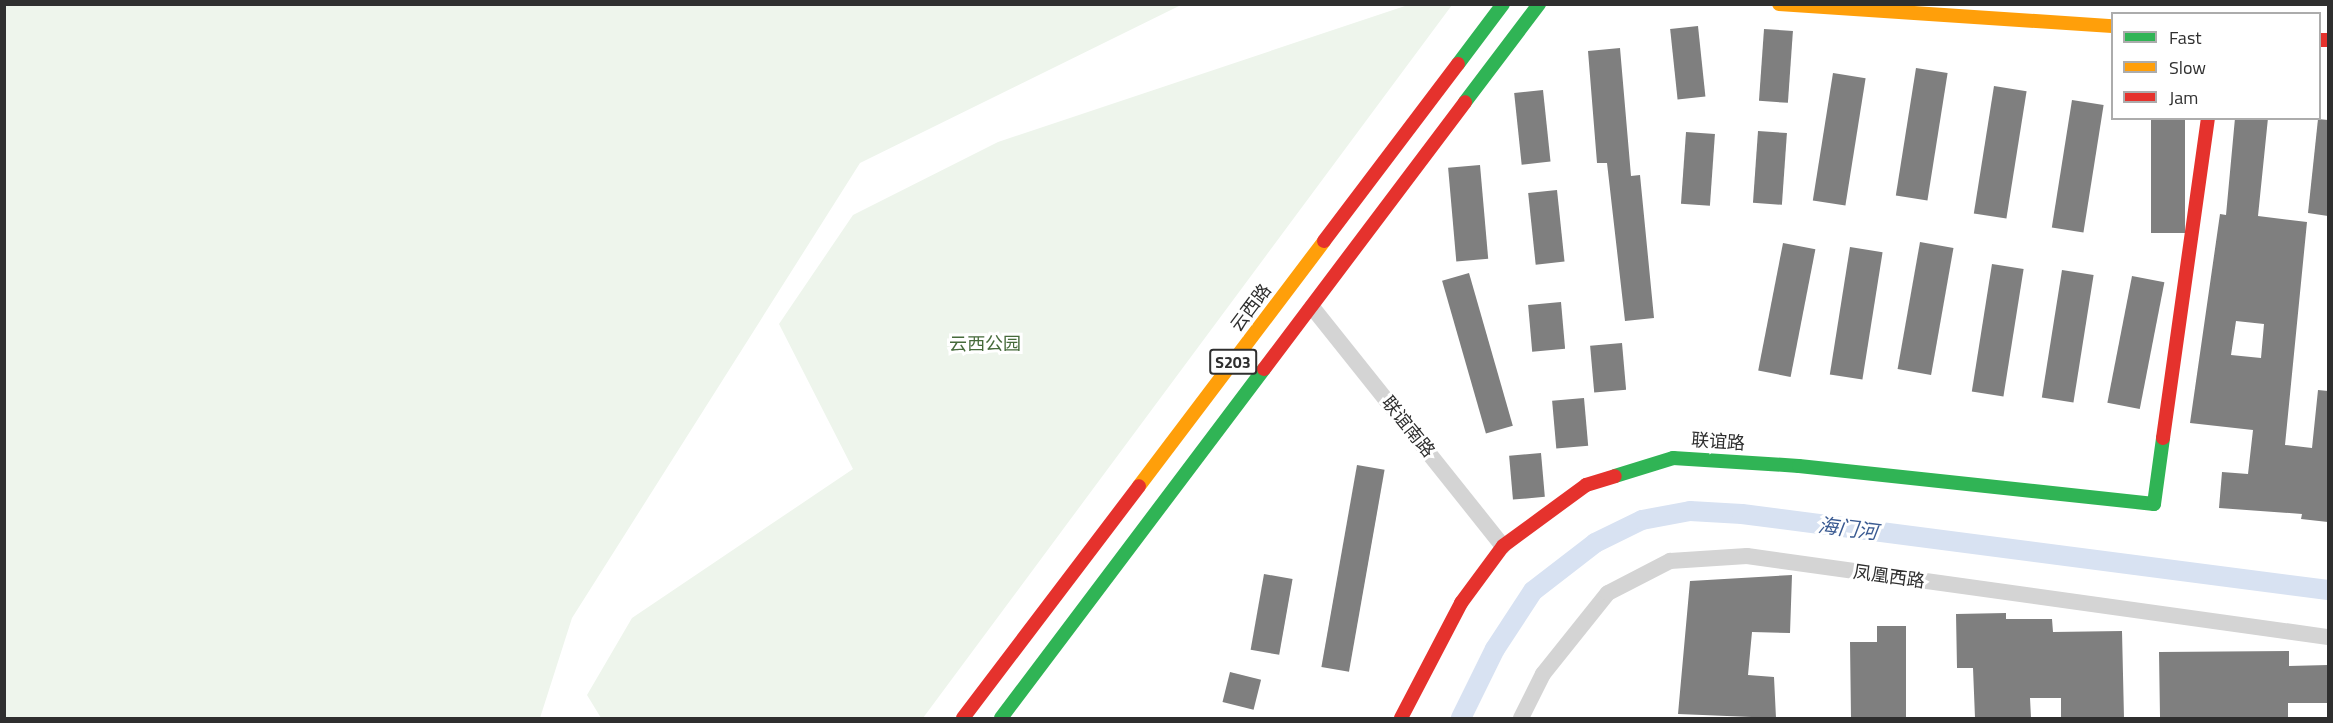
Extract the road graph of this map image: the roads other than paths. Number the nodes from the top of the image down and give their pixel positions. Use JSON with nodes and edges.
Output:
{"nodes":[{"id":1,"x":1503,"y":4,"type":"edge"},
{"id":2,"x":1539,"y":4,"type":"edge"},
{"id":3,"x":1779,"y":4,"type":"edge"},
{"id":4,"x":2111,"y":26,"type":"edge"},
{"id":5,"x":2208,"y":120,"type":"edge"},
{"id":6,"x":1312,"y":308,"type":"junction"},
{"id":7,"x":1503,"y":546,"type":"junction"},
{"id":8,"x":2328,"y":637,"type":"edge"},
{"id":9,"x":963,"y":718,"type":"edge"},
{"id":10,"x":1001,"y":718,"type":"edge"},
{"id":11,"x":1401,"y":718,"type":"edge"},
{"id":12,"x":1521,"y":718,"type":"edge"}],
"edges":[{"from":1,"to":9,"type":"main road","name":"云西路","number":"S203"},
{"from":2,"to":6,"type":"main road","number":"S203"},
{"from":3,"to":4,"type":"main road"},
{"from":5,"to":7,"type":"main road","name":"联谊路"},
{"from":6,"to":7,"type":"street","name":"联谊南路"},
{"from":6,"to":10,"type":"main road","number":"S203"},
{"from":7,"to":11,"type":"main road","name":"联谊路"},
{"from":8,"to":12,"type":"street","name":"凤凰西路"}]}
